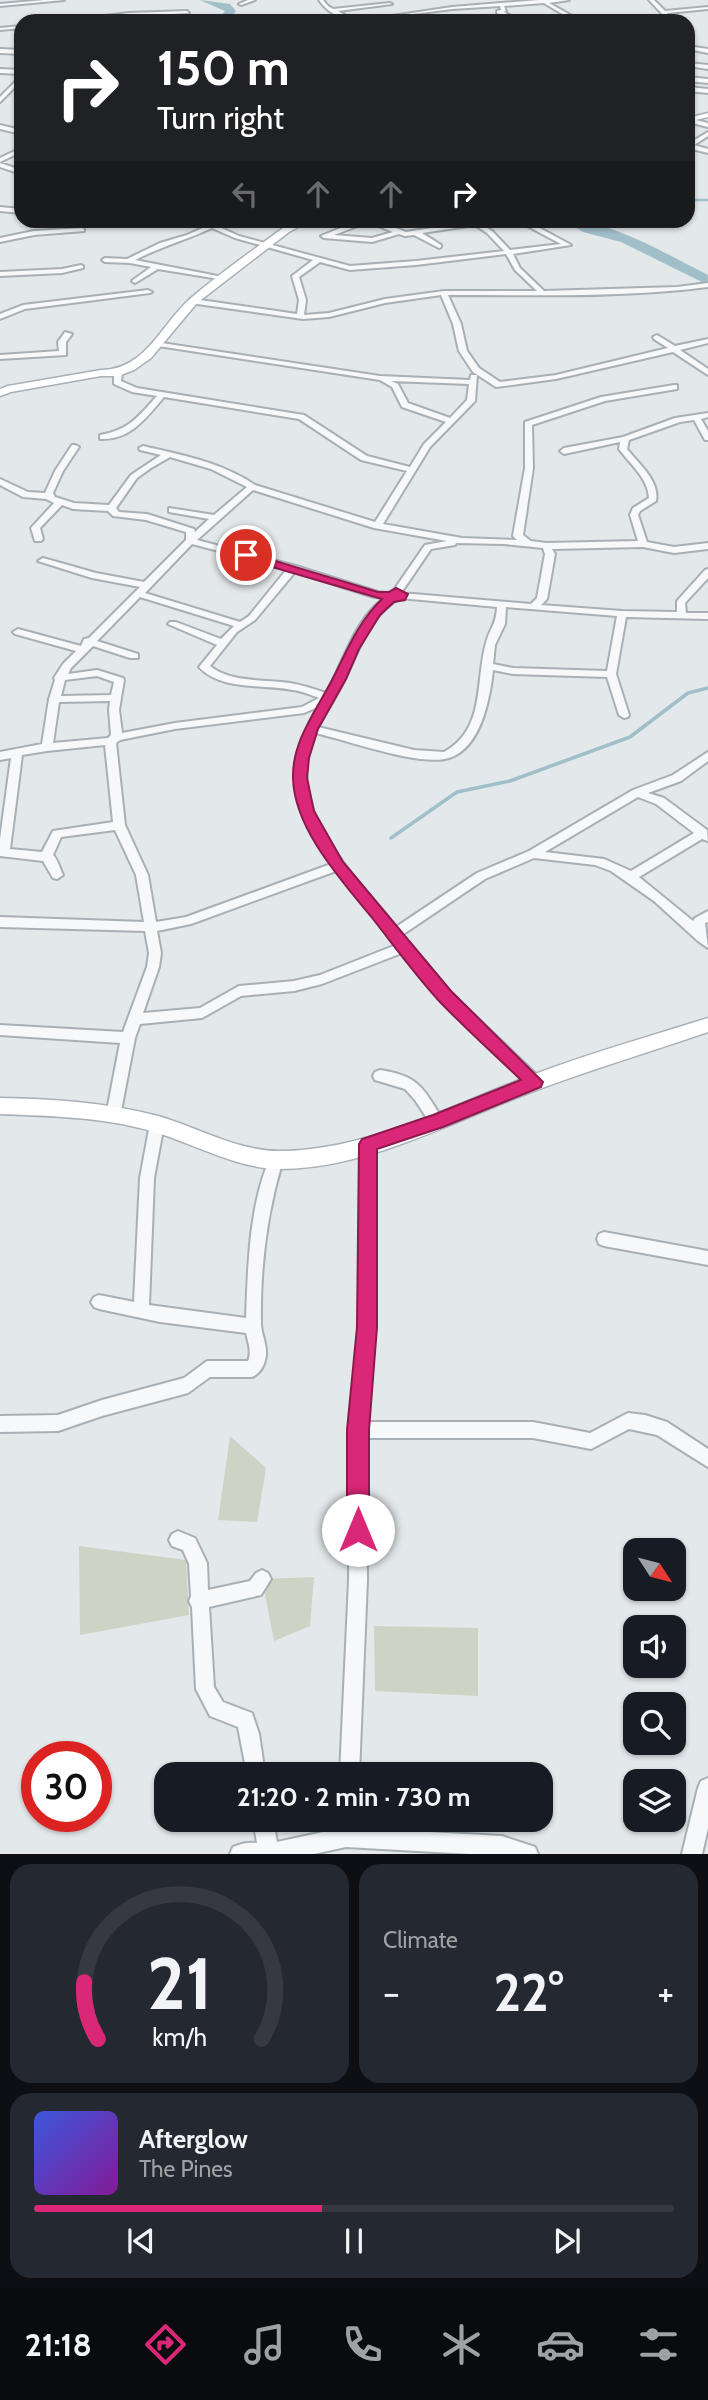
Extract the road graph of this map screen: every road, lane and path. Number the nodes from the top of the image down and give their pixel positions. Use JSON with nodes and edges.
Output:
{"nodes":[{"id":1,"x":62,"y":0,"type":"edge"},
{"id":2,"x":253,"y":0,"type":"edge"},
{"id":3,"x":321,"y":0,"type":"edge"},
{"id":4,"x":330,"y":0,"type":"edge"},
{"id":5,"x":567,"y":0,"type":"edge"},
{"id":6,"x":651,"y":0,"type":"edge"},
{"id":7,"x":543,"y":1,"type":"edge"},
{"id":8,"x":387,"y":2,"type":"edge"},
{"id":9,"x":241,"y":4,"type":"dead end"},
{"id":10,"x":0,"y":5,"type":"edge"},
{"id":11,"x":175,"y":5,"type":"dead end"},
{"id":12,"x":501,"y":6,"type":"junction"},
{"id":13,"x":708,"y":8,"type":"edge"},
{"id":14,"x":335,"y":10,"type":"junction"},
{"id":15,"x":178,"y":12,"type":"junction"},
{"id":16,"x":187,"y":12,"type":"dead end"},
{"id":17,"x":666,"y":12,"type":"joint"},
{"id":18,"x":156,"y":14,"type":"edge"},
{"id":19,"x":342,"y":14,"type":"edge"},
{"id":20,"x":411,"y":14,"type":"joint"},
{"id":21,"x":503,"y":14,"type":"edge"},
{"id":22,"x":566,"y":14,"type":"edge"},
{"id":23,"x":10,"y":81,"type":"dead end"},
{"id":24,"x":14,"y":81,"type":"edge"},
{"id":25,"x":14,"y":87,"type":"edge"},
{"id":26,"x":0,"y":100,"type":"edge"},
{"id":27,"x":205,"y":228,"type":"edge"},
{"id":28,"x":222,"y":228,"type":"edge"},
{"id":29,"x":290,"y":228,"type":"edge"},
{"id":30,"x":346,"y":228,"type":"edge"},
{"id":31,"x":388,"y":228,"type":"edge"},
{"id":32,"x":441,"y":228,"type":"edge"},
{"id":33,"x":484,"y":228,"type":"edge"},
{"id":34,"x":535,"y":228,"type":"edge"},
{"id":35,"x":82,"y":230,"type":"dead end"},
{"id":36,"x":488,"y":230,"type":"joint"},
{"id":37,"x":399,"y":232,"type":"junction"},
{"id":38,"x":416,"y":233,"type":"junction"},
{"id":39,"x":384,"y":238,"type":"junction"},
{"id":40,"x":0,"y":240,"type":"edge"},
{"id":41,"x":366,"y":240,"type":"junction"},
{"id":42,"x":270,"y":244,"type":"junction"},
{"id":43,"x":439,"y":246,"type":"dead end"},
{"id":44,"x":391,"y":247,"type":"dead end"},
{"id":45,"x":508,"y":251,"type":"junction"},
{"id":46,"x":105,"y":260,"type":"dead end"},
{"id":47,"x":318,"y":260,"type":"junction"},
{"id":48,"x":130,"y":261,"type":"junction"},
{"id":49,"x":375,"y":265,"type":"junction"},
{"id":50,"x":81,"y":267,"type":"dead end"},
{"id":51,"x":156,"y":267,"type":"junction"},
{"id":52,"x":0,"y":274,"type":"edge"},
{"id":53,"x":379,"y":276,"type":"dead end"},
{"id":54,"x":223,"y":279,"type":"junction"},
{"id":55,"x":135,"y":281,"type":"dead end"},
{"id":56,"x":708,"y":285,"type":"edge"},
{"id":57,"x":148,"y":292,"type":"dead end"},
{"id":58,"x":444,"y":293,"type":"junction"},
{"id":59,"x":543,"y":294,"type":"junction"},
{"id":60,"x":193,"y":301,"type":"junction"},
{"id":61,"x":0,"y":317,"type":"edge"},
{"id":62,"x":300,"y":317,"type":"junction"},
{"id":63,"x":68,"y":334,"type":"dead end"},
{"id":64,"x":657,"y":337,"type":"dead end"},
{"id":65,"x":708,"y":341,"type":"edge"},
{"id":66,"x":158,"y":344,"type":"junction"},
{"id":67,"x":674,"y":351,"type":"junction"},
{"id":68,"x":0,"y":358,"type":"edge"},
{"id":69,"x":476,"y":370,"type":"junction"},
{"id":70,"x":118,"y":373,"type":"junction"},
{"id":71,"x":708,"y":373,"type":"edge"},
{"id":72,"x":380,"y":378,"type":"junction"},
{"id":73,"x":472,"y":382,"type":"junction"},
{"id":74,"x":674,"y":387,"type":"dead end"},
{"id":75,"x":0,"y":393,"type":"edge"},
{"id":76,"x":162,"y":395,"type":"junction"},
{"id":77,"x":708,"y":415,"type":"edge"},
{"id":78,"x":696,"y":417,"type":"junction"},
{"id":79,"x":451,"y":421,"type":"junction"},
{"id":80,"x":103,"y":438,"type":"dead end"},
{"id":81,"x":708,"y":438,"type":"edge"},
{"id":82,"x":625,"y":439,"type":"junction"},
{"id":83,"x":75,"y":447,"type":"dead end"},
{"id":84,"x":143,"y":448,"type":"dead end"},
{"id":85,"x":564,"y":451,"type":"dead end"},
{"id":86,"x":168,"y":455,"type":"junction"},
{"id":87,"x":412,"y":470,"type":"junction"},
{"id":88,"x":0,"y":482,"type":"edge"},
{"id":89,"x":252,"y":487,"type":"junction"},
{"id":90,"x":49,"y":496,"type":"junction"},
{"id":91,"x":60,"y":502,"type":"junction"},
{"id":92,"x":111,"y":508,"type":"junction"},
{"id":93,"x":172,"y":510,"type":"dead end"},
{"id":94,"x":216,"y":518,"type":"junction"},
{"id":95,"x":377,"y":526,"type":"junction"},
{"id":96,"x":38,"y":539,"type":"dead end"},
{"id":97,"x":190,"y":541,"type":"junction"},
{"id":98,"x":462,"y":541,"type":"junction"},
{"id":99,"x":643,"y":544,"type":"junction"},
{"id":100,"x":530,"y":545,"type":"junction"},
{"id":101,"x":546,"y":546,"type":"junction"},
{"id":102,"x":708,"y":546,"type":"edge"},
{"id":103,"x":43,"y":561,"type":"dead end"},
{"id":104,"x":293,"y":568,"type":"junction"},
{"id":105,"x":708,"y":572,"type":"edge"},
{"id":106,"x":145,"y":585,"type":"junction"},
{"id":107,"x":139,"y":594,"type":"junction"},
{"id":108,"x":396,"y":595,"type":"junction"},
{"id":109,"x":502,"y":604,"type":"junction"},
{"id":110,"x":533,"y":607,"type":"junction"},
{"id":111,"x":622,"y":614,"type":"junction"},
{"id":112,"x":682,"y":615,"type":"junction"},
{"id":113,"x":708,"y":616,"type":"edge"},
{"id":114,"x":173,"y":624,"type":"dead end"},
{"id":115,"x":242,"y":625,"type":"junction"},
{"id":116,"x":18,"y":632,"type":"dead end"},
{"id":117,"x":88,"y":641,"type":"junction"},
{"id":118,"x":222,"y":643,"type":"junction"},
{"id":119,"x":80,"y":649,"type":"junction"},
{"id":120,"x":134,"y":656,"type":"dead end"},
{"id":121,"x":490,"y":666,"type":"junction"},
{"id":122,"x":611,"y":674,"type":"junction"},
{"id":123,"x":59,"y":678,"type":"junction"},
{"id":124,"x":117,"y":698,"type":"junction"},
{"id":125,"x":329,"y":698,"type":"junction"},
{"id":126,"x":54,"y":699,"type":"junction"},
{"id":127,"x":624,"y":715,"type":"dead end"},
{"id":128,"x":311,"y":729,"type":"junction"},
{"id":129,"x":114,"y":739,"type":"junction"},
{"id":130,"x":47,"y":747,"type":"junction"},
{"id":131,"x":17,"y":752,"type":"junction"},
{"id":132,"x":0,"y":756,"type":"edge"},
{"id":133,"x":708,"y":756,"type":"edge"},
{"id":134,"x":637,"y":793,"type":"junction"},
{"id":135,"x":119,"y":825,"type":"junction"},
{"id":136,"x":705,"y":835,"type":"edge"},
{"id":137,"x":2,"y":853,"type":"edge"},
{"id":138,"x":533,"y":854,"type":"junction"},
{"id":139,"x":46,"y":857,"type":"junction"},
{"id":140,"x":338,"y":866,"type":"junction"},
{"id":141,"x":57,"y":875,"type":"dead end"},
{"id":142,"x":631,"y":876,"type":"junction"},
{"id":143,"x":708,"y":916,"type":"edge"},
{"id":144,"x":0,"y":922,"type":"edge"},
{"id":145,"x":152,"y":927,"type":"junction"},
{"id":146,"x":395,"y":934,"type":"junction"},
{"id":147,"x":705,"y":941,"type":"edge"},
{"id":148,"x":405,"y":947,"type":"junction"},
{"id":149,"x":135,"y":1019,"type":"junction"},
{"id":150,"x":708,"y":1025,"type":"edge"},
{"id":151,"x":0,"y":1030,"type":"edge"},
{"id":152,"x":128,"y":1038,"type":"junction"},
{"id":153,"x":380,"y":1076,"type":"dead end"},
{"id":154,"x":534,"y":1082,"type":"junction"},
{"id":155,"x":0,"y":1106,"type":"edge"},
{"id":156,"x":113,"y":1116,"type":"junction"},
{"id":157,"x":437,"y":1122,"type":"junction"},
{"id":158,"x":157,"y":1124,"type":"junction"},
{"id":159,"x":368,"y":1144,"type":"junction"},
{"id":160,"x":275,"y":1160,"type":"junction"},
{"id":161,"x":604,"y":1240,"type":"dead end"},
{"id":162,"x":708,"y":1258,"type":"edge"},
{"id":163,"x":99,"y":1302,"type":"dead end"},
{"id":164,"x":141,"y":1311,"type":"junction"},
{"id":165,"x":253,"y":1326,"type":"junction"},
{"id":166,"x":0,"y":1424,"type":"edge"},
{"id":167,"x":358,"y":1430,"type":"junction"},
{"id":168,"x":708,"y":1459,"type":"edge"},
{"id":169,"x":178,"y":1540,"type":"dead end"},
{"id":170,"x":262,"y":1579,"type":"dead end"},
{"id":171,"x":198,"y":1601,"type":"junction"},
{"id":172,"x":254,"y":1762,"type":"edge"},
{"id":173,"x":350,"y":1762,"type":"edge"},
{"id":174,"x":708,"y":1788,"type":"edge"},
{"id":175,"x":265,"y":1832,"type":"edge"},
{"id":176,"x":337,"y":1832,"type":"edge"},
{"id":177,"x":374,"y":1832,"type":"edge"},
{"id":178,"x":243,"y":1853,"type":"edge"},
{"id":179,"x":268,"y":1854,"type":"edge"},
{"id":180,"x":528,"y":1854,"type":"edge"},
{"id":181,"x":692,"y":1854,"type":"edge"}],
"edges":[{"from":1,"to":10,"type":"street"},
{"from":2,"to":9,"type":"street"},
{"from":3,"to":4,"type":"street"},
{"from":3,"to":14,"type":"street"},
{"from":5,"to":7,"type":"street"},
{"from":6,"to":17,"type":"street"},
{"from":7,"to":12,"type":"street"},
{"from":7,"to":22,"type":"street"},
{"from":8,"to":14,"type":"street"},
{"from":8,"to":20,"type":"street"},
{"from":11,"to":15,"type":"street"},
{"from":12,"to":20,"type":"street"},
{"from":12,"to":21,"type":"street"},
{"from":13,"to":17,"type":"street"},
{"from":14,"to":19,"type":"street"},
{"from":15,"to":16,"type":"street"},
{"from":15,"to":18,"type":"street"},
{"from":23,"to":24,"type":"street"},
{"from":25,"to":26,"type":"street"},
{"from":27,"to":48,"type":"street"},
{"from":28,"to":42,"type":"street"},
{"from":29,"to":42,"type":"street"},
{"from":30,"to":41,"type":"street"},
{"from":31,"to":37,"type":"street"},
{"from":32,"to":38,"type":"street"},
{"from":33,"to":36,"type":"street"},
{"from":34,"to":45,"type":"street"},
{"from":35,"to":40,"type":"street"},
{"from":36,"to":45,"type":"street"},
{"from":37,"to":38,"type":"street"},
{"from":37,"to":39,"type":"street"},
{"from":38,"to":43,"type":"street"},
{"from":39,"to":41,"type":"street"},
{"from":39,"to":44,"type":"street"},
{"from":41,"to":49,"type":"street"},
{"from":42,"to":47,"type":"street"},
{"from":42,"to":54,"type":"street"},
{"from":45,"to":49,"type":"street"},
{"from":45,"to":59,"type":"street"},
{"from":46,"to":48,"type":"street"},
{"from":47,"to":49,"type":"street"},
{"from":47,"to":62,"type":"street"},
{"from":48,"to":51,"type":"street"},
{"from":49,"to":53,"type":"street"},
{"from":50,"to":52,"type":"street"},
{"from":51,"to":54,"type":"street"},
{"from":51,"to":55,"type":"street"},
{"from":54,"to":60,"type":"street"},
{"from":56,"to":59,"type":"street"},
{"from":57,"to":61,"type":"street"},
{"from":58,"to":59,"type":"street"},
{"from":58,"to":62,"type":"street"},
{"from":58,"to":69,"type":"street"},
{"from":60,"to":62,"type":"street"},
{"from":60,"to":66,"type":"street"},
{"from":63,"to":68,"type":"street"},
{"from":64,"to":67,"type":"street"},
{"from":65,"to":67,"type":"street"},
{"from":66,"to":70,"type":"street"},
{"from":66,"to":72,"type":"street"},
{"from":67,"to":69,"type":"street"},
{"from":67,"to":71,"type":"street"},
{"from":69,"to":73,"type":"street"},
{"from":70,"to":75,"type":"street"},
{"from":70,"to":76,"type":"street"},
{"from":72,"to":73,"type":"street"},
{"from":72,"to":79,"type":"street"},
{"from":73,"to":79,"type":"street"},
{"from":74,"to":100,"type":"street"},
{"from":76,"to":80,"type":"street"},
{"from":76,"to":87,"type":"street"},
{"from":77,"to":78,"type":"street"},
{"from":78,"to":81,"type":"street"},
{"from":78,"to":82,"type":"street"},
{"from":79,"to":87,"type":"street"},
{"from":82,"to":85,"type":"street"},
{"from":82,"to":99,"type":"street"},
{"from":83,"to":90,"type":"street"},
{"from":84,"to":86,"type":"street"},
{"from":86,"to":89,"type":"street"},
{"from":86,"to":92,"type":"street"},
{"from":87,"to":95,"type":"street"},
{"from":88,"to":90,"type":"street"},
{"from":89,"to":94,"type":"street"},
{"from":89,"to":95,"type":"street"},
{"from":90,"to":91,"type":"street"},
{"from":91,"to":92,"type":"street"},
{"from":91,"to":96,"type":"street"},
{"from":92,"to":97,"type":"street"},
{"from":93,"to":94,"type":"street"},
{"from":94,"to":97,"type":"street"},
{"from":95,"to":98,"type":"street"},
{"from":97,"to":104,"type":"street"},
{"from":97,"to":106,"type":"street"},
{"from":98,"to":100,"type":"street"},
{"from":98,"to":108,"type":"street"},
{"from":99,"to":101,"type":"street"},
{"from":99,"to":102,"type":"street"},
{"from":100,"to":101,"type":"street"},
{"from":101,"to":110,"type":"street"},
{"from":103,"to":106,"type":"street"},
{"from":104,"to":108,"type":"street"},
{"from":104,"to":115,"type":"street"},
{"from":105,"to":112,"type":"street"},
{"from":106,"to":107,"type":"street"},
{"from":107,"to":115,"type":"street"},
{"from":107,"to":117,"type":"street"},
{"from":108,"to":109,"type":"street"},
{"from":108,"to":125,"type":"street"},
{"from":109,"to":110,"type":"street"},
{"from":109,"to":121,"type":"street"},
{"from":110,"to":111,"type":"street"},
{"from":111,"to":112,"type":"street"},
{"from":111,"to":122,"type":"street"},
{"from":112,"to":113,"type":"street"},
{"from":114,"to":118,"type":"street"},
{"from":115,"to":118,"type":"street"},
{"from":116,"to":119,"type":"street"},
{"from":117,"to":119,"type":"street"},
{"from":117,"to":120,"type":"street"},
{"from":118,"to":125,"type":"street"},
{"from":119,"to":123,"type":"street"},
{"from":121,"to":122,"type":"street"},
{"from":121,"to":128,"type":"street"},
{"from":122,"to":127,"type":"street"},
{"from":123,"to":124,"type":"street"},
{"from":123,"to":126,"type":"street"},
{"from":124,"to":126,"type":"street"},
{"from":124,"to":129,"type":"street"},
{"from":125,"to":128,"type":"street"},
{"from":125,"to":129,"type":"street"},
{"from":126,"to":130,"type":"street"},
{"from":128,"to":140,"type":"street"},
{"from":129,"to":130,"type":"street"},
{"from":129,"to":135,"type":"street"},
{"from":130,"to":131,"type":"street"},
{"from":131,"to":132,"type":"street"},
{"from":131,"to":137,"type":"street"},
{"from":133,"to":134,"type":"street"},
{"from":134,"to":136,"type":"street"},
{"from":134,"to":138,"type":"street"},
{"from":135,"to":139,"type":"street"},
{"from":135,"to":145,"type":"street"},
{"from":136,"to":142,"type":"street"},
{"from":137,"to":139,"type":"street"},
{"from":138,"to":142,"type":"street"},
{"from":138,"to":146,"type":"street"},
{"from":139,"to":141,"type":"street"},
{"from":140,"to":145,"type":"street"},
{"from":140,"to":146,"type":"street"},
{"from":142,"to":147,"type":"street"},
{"from":143,"to":147,"type":"street"},
{"from":144,"to":145,"type":"street"},
{"from":145,"to":149,"type":"street"},
{"from":146,"to":148,"type":"street"},
{"from":148,"to":149,"type":"street"},
{"from":148,"to":154,"type":"street"},
{"from":149,"to":152,"type":"street"},
{"from":150,"to":154,"type":"street"},
{"from":151,"to":152,"type":"street"},
{"from":152,"to":156,"type":"street"},
{"from":153,"to":157,"type":"street"},
{"from":154,"to":157,"type":"street"},
{"from":155,"to":156,"type":"street"},
{"from":156,"to":158,"type":"street"},
{"from":157,"to":159,"type":"street"},
{"from":158,"to":160,"type":"street"},
{"from":158,"to":164,"type":"street"},
{"from":159,"to":160,"type":"street"},
{"from":159,"to":167,"type":"street"},
{"from":160,"to":165,"type":"street"},
{"from":161,"to":162,"type":"street"},
{"from":163,"to":164,"type":"street"},
{"from":164,"to":165,"type":"street"},
{"from":165,"to":166,"type":"street"},
{"from":167,"to":168,"type":"street"},
{"from":167,"to":173,"type":"street"},
{"from":169,"to":171,"type":"street"},
{"from":170,"to":171,"type":"street"},
{"from":171,"to":172,"type":"street"},
{"from":174,"to":181,"type":"street"},
{"from":175,"to":179,"type":"street"},
{"from":176,"to":179,"type":"street"},
{"from":177,"to":180,"type":"street"},
{"from":178,"to":179,"type":"street"}]}
